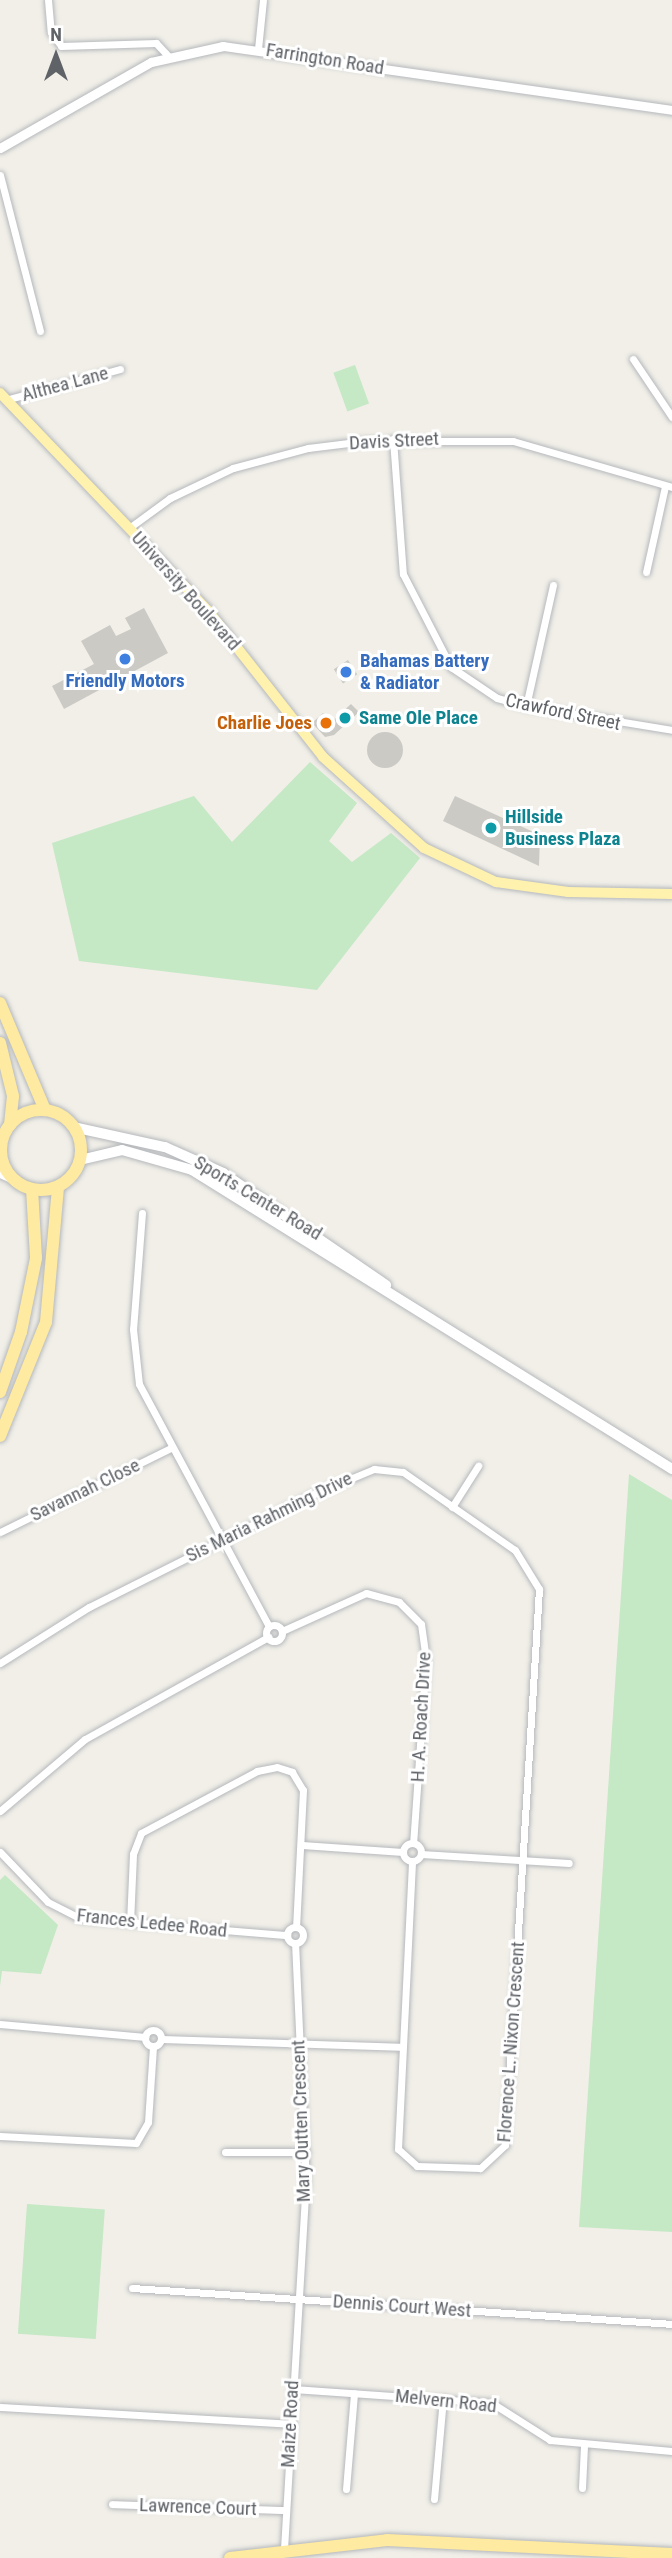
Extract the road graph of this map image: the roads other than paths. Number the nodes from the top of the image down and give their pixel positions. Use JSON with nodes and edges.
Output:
{"nodes":[{"id":1,"x":48,"y":0,"type":"edge"},
{"id":2,"x":263,"y":0,"type":"edge"},
{"id":3,"x":258,"y":49,"type":"junction"},
{"id":4,"x":168,"y":55,"type":"junction"},
{"id":5,"x":672,"y":110,"type":"edge"},
{"id":6,"x":0,"y":148,"type":"edge"},
{"id":7,"x":0,"y":175,"type":"edge"},
{"id":8,"x":40,"y":331,"type":"dead end"},
{"id":9,"x":633,"y":359,"type":"dead end"},
{"id":10,"x":120,"y":369,"type":"dead end"},
{"id":11,"x":5,"y":396,"type":"edge"},
{"id":12,"x":672,"y":417,"type":"edge"},
{"id":13,"x":393,"y":439,"type":"junction"},
{"id":14,"x":668,"y":486,"type":"edge"},
{"id":15,"x":130,"y":528,"type":"junction"},
{"id":16,"x":646,"y":572,"type":"dead end"},
{"id":17,"x":553,"y":585,"type":"dead end"},
{"id":18,"x":526,"y":706,"type":"junction"},
{"id":19,"x":672,"y":730,"type":"edge"},
{"id":20,"x":672,"y":894,"type":"edge"},
{"id":21,"x":0,"y":1003,"type":"edge"},
{"id":22,"x":0,"y":1043,"type":"edge"},
{"id":23,"x":45,"y":1110,"type":"junction"},
{"id":24,"x":10,"y":1125,"type":"junction"},
{"id":25,"x":73,"y":1127,"type":"junction"},
{"id":26,"x":1,"y":1143,"type":"edge"},
{"id":27,"x":80,"y":1160,"type":"junction"},
{"id":28,"x":0,"y":1174,"type":"edge"},
{"id":29,"x":15,"y":1181,"type":"junction"},
{"id":30,"x":58,"y":1187,"type":"junction"},
{"id":31,"x":32,"y":1189,"type":"junction"},
{"id":32,"x":142,"y":1213,"type":"dead end"},
{"id":33,"x":387,"y":1287,"type":"junction"},
{"id":34,"x":0,"y":1392,"type":"edge"},
{"id":35,"x":0,"y":1437,"type":"edge"},
{"id":36,"x":171,"y":1448,"type":"junction"},
{"id":37,"x":478,"y":1466,"type":"dead end"},
{"id":38,"x":672,"y":1469,"type":"edge"},
{"id":39,"x":452,"y":1507,"type":"junction"},
{"id":40,"x":0,"y":1532,"type":"edge"},
{"id":41,"x":223,"y":1540,"type":"junction"},
{"id":42,"x":270,"y":1626,"type":"junction"},
{"id":43,"x":282,"y":1631,"type":"junction"},
{"id":44,"x":268,"y":1637,"type":"junction"},
{"id":45,"x":0,"y":1663,"type":"edge"},
{"id":46,"x":0,"y":1811,"type":"edge"},
{"id":47,"x":413,"y":1843,"type":"junction"},
{"id":48,"x":302,"y":1845,"type":"junction"},
{"id":49,"x":0,"y":1852,"type":"edge"},
{"id":50,"x":403,"y":1852,"type":"junction"},
{"id":51,"x":421,"y":1854,"type":"junction"},
{"id":52,"x":412,"y":1861,"type":"junction"},
{"id":53,"x":522,"y":1861,"type":"junction"},
{"id":54,"x":569,"y":1863,"type":"dead end"},
{"id":55,"x":130,"y":1923,"type":"junction"},
{"id":56,"x":296,"y":1927,"type":"junction"},
{"id":57,"x":287,"y":1935,"type":"junction"},
{"id":58,"x":295,"y":1943,"type":"junction"},
{"id":59,"x":0,"y":2024,"type":"edge"},
{"id":60,"x":145,"y":2038,"type":"junction"},
{"id":61,"x":162,"y":2039,"type":"junction"},
{"id":62,"x":299,"y":2044,"type":"junction"},
{"id":63,"x":153,"y":2046,"type":"junction"},
{"id":64,"x":399,"y":2047,"type":"junction"},
{"id":65,"x":0,"y":2136,"type":"edge"},
{"id":66,"x":225,"y":2152,"type":"dead end"},
{"id":67,"x":306,"y":2152,"type":"junction"},
{"id":68,"x":132,"y":2288,"type":"dead end"},
{"id":69,"x":298,"y":2299,"type":"junction"},
{"id":70,"x":672,"y":2324,"type":"edge"},
{"id":71,"x":293,"y":2389,"type":"junction"},
{"id":72,"x":354,"y":2393,"type":"junction"},
{"id":73,"x":443,"y":2398,"type":"junction"},
{"id":74,"x":0,"y":2407,"type":"edge"},
{"id":75,"x":291,"y":2424,"type":"junction"},
{"id":76,"x":584,"y":2445,"type":"junction"},
{"id":77,"x":672,"y":2451,"type":"edge"},
{"id":78,"x":582,"y":2488,"type":"dead end"},
{"id":79,"x":346,"y":2489,"type":"dead end"},
{"id":80,"x":434,"y":2499,"type":"dead end"},
{"id":81,"x":112,"y":2504,"type":"dead end"},
{"id":82,"x":285,"y":2510,"type":"junction"},
{"id":83,"x":284,"y":2549,"type":"junction"},
{"id":84,"x":672,"y":2554,"type":"edge"},
{"id":85,"x":230,"y":2558,"type":"edge"}],
"edges":[{"from":1,"to":4,"type":"street"},
{"from":2,"to":3,"type":"street"},
{"from":3,"to":4,"type":"street","name":"Farrington Road"},
{"from":3,"to":5,"type":"street","name":"Farrington Road"},
{"from":4,"to":6,"type":"street","name":"Farrington Road"},
{"from":7,"to":8,"type":"street"},
{"from":9,"to":12,"type":"street"},
{"from":10,"to":11,"type":"street","name":"Althea Lane"},
{"from":11,"to":15,"type":"main road","name":"University Boulevard"},
{"from":13,"to":14,"type":"street","name":"Davis Street"},
{"from":13,"to":15,"type":"street","name":"Davis Street"},
{"from":13,"to":18,"type":"street","name":"Crawford Street"},
{"from":14,"to":16,"type":"street"},
{"from":15,"to":20,"type":"main road","name":"University Boulevard"},
{"from":17,"to":18,"type":"street"},
{"from":18,"to":19,"type":"street","name":"Crawford Street"},
{"from":21,"to":23,"type":"highway"},
{"from":22,"to":24,"type":"highway"},
{"from":23,"to":24,"type":"highway"},
{"from":23,"to":25,"type":"highway"},
{"from":24,"to":26,"type":"highway"},
{"from":25,"to":27,"type":"highway"},
{"from":25,"to":33,"type":"main road","name":"Sports Center Road"},
{"from":26,"to":29,"type":"highway"},
{"from":27,"to":30,"type":"highway"},
{"from":27,"to":33,"type":"main road","name":"Sports Center Road"},
{"from":28,"to":29,"type":"street"},
{"from":29,"to":31,"type":"highway"},
{"from":30,"to":31,"type":"highway"},
{"from":30,"to":35,"type":"highway"},
{"from":31,"to":34,"type":"highway"},
{"from":32,"to":36,"type":"street"},
{"from":33,"to":38,"type":"main road","name":"Sports Center Road"},
{"from":36,"to":40,"type":"street","name":"Savannah Close"},
{"from":36,"to":41,"type":"street"},
{"from":37,"to":39,"type":"street"},
{"from":39,"to":41,"type":"street","name":"Sis Maria Rahming Drive"},
{"from":39,"to":53,"type":"street","name":"Sis Maria Rahming Drive"},
{"from":41,"to":42,"type":"street"},
{"from":41,"to":45,"type":"street","name":"Sis Maria Rahming Drive"},
{"from":42,"to":43,"type":"street"},
{"from":42,"to":44,"type":"street"},
{"from":43,"to":44,"type":"street","name":"H. A. Roach Drive"},
{"from":43,"to":47,"type":"street","name":"H. A. Roach Drive"},
{"from":44,"to":46,"type":"street"},
{"from":47,"to":50,"type":"street"},
{"from":47,"to":51,"type":"street"},
{"from":48,"to":50,"type":"street"},
{"from":48,"to":55,"type":"street"},
{"from":48,"to":56,"type":"street"},
{"from":49,"to":55,"type":"street","name":"Frances Ledee Road"},
{"from":50,"to":52,"type":"street"},
{"from":51,"to":52,"type":"street"},
{"from":51,"to":53,"type":"street"},
{"from":52,"to":64,"type":"street","name":"Florence L. Nixon Crescent"},
{"from":53,"to":54,"type":"street"},
{"from":53,"to":64,"type":"street","name":"Florence L. Nixon Crescent"},
{"from":55,"to":57,"type":"street","name":"Frances Ledee Road"},
{"from":56,"to":57,"type":"street"},
{"from":56,"to":58,"type":"street","name":"Mary Outten Crescent"},
{"from":57,"to":58,"type":"street"},
{"from":58,"to":62,"type":"street","name":"Mary Outten Crescent"},
{"from":59,"to":60,"type":"street"},
{"from":60,"to":61,"type":"street"},
{"from":60,"to":63,"type":"street"},
{"from":61,"to":62,"type":"street"},
{"from":61,"to":63,"type":"street"},
{"from":62,"to":64,"type":"street"},
{"from":62,"to":67,"type":"street","name":"Mary Outten Crescent"},
{"from":63,"to":65,"type":"street"},
{"from":66,"to":67,"type":"street"},
{"from":67,"to":69,"type":"street","name":"Mary Outten Crescent"},
{"from":68,"to":69,"type":"street","name":"Dennis Court West"},
{"from":69,"to":70,"type":"street","name":"Dennis Court West"},
{"from":69,"to":71,"type":"street","name":"Maize Road"},
{"from":71,"to":72,"type":"street","name":"Melvern Road"},
{"from":71,"to":75,"type":"street","name":"Maize Road"},
{"from":72,"to":73,"type":"street","name":"Melvern Road"},
{"from":72,"to":79,"type":"street"},
{"from":73,"to":76,"type":"street","name":"Melvern Road"},
{"from":73,"to":80,"type":"street"},
{"from":74,"to":75,"type":"street"},
{"from":75,"to":82,"type":"street","name":"Maize Road"},
{"from":76,"to":77,"type":"street","name":"Melvern Road"},
{"from":76,"to":78,"type":"street"},
{"from":81,"to":82,"type":"street","name":"Lawrence Court"},
{"from":82,"to":83,"type":"street","name":"Maize Road"},
{"from":83,"to":84,"type":"highway"},
{"from":83,"to":85,"type":"highway"}]}
